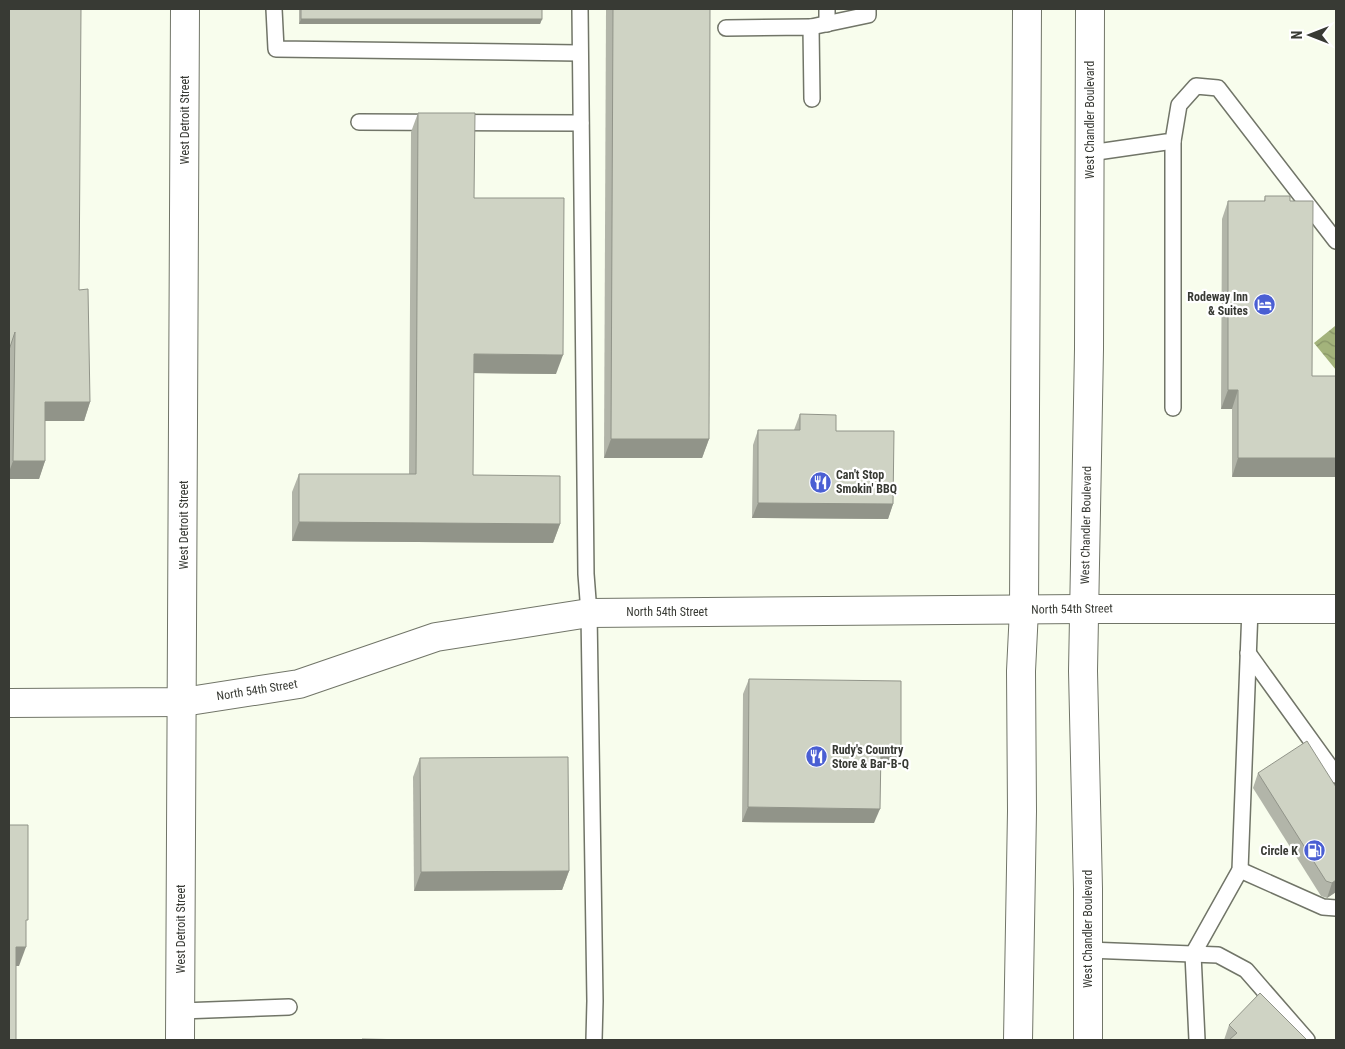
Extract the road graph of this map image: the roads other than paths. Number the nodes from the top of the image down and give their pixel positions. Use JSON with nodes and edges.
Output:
{"nodes":[{"id":1,"x":185,"y":9,"type":"edge"},
{"id":2,"x":274,"y":9,"type":"edge"},
{"id":3,"x":580,"y":9,"type":"edge"},
{"id":4,"x":868,"y":9,"type":"edge"},
{"id":5,"x":1027,"y":9,"type":"edge"},
{"id":6,"x":1090,"y":9,"type":"edge"},
{"id":7,"x":846,"y":14,"type":"edge"},
{"id":8,"x":827,"y":16,"type":"edge"},
{"id":9,"x":811,"y":27,"type":"junction"},
{"id":10,"x":726,"y":28,"type":"dead end"},
{"id":11,"x":579,"y":54,"type":"junction"},
{"id":12,"x":812,"y":99,"type":"dead end"},
{"id":13,"x":359,"y":122,"type":"dead end"},
{"id":14,"x":581,"y":123,"type":"junction"},
{"id":15,"x":1173,"y":141,"type":"junction"},
{"id":16,"x":1090,"y":153,"type":"junction"},
{"id":17,"x":1336,"y":242,"type":"edge"},
{"id":18,"x":1173,"y":408,"type":"dead end"},
{"id":19,"x":1084,"y":609,"type":"junction"},
{"id":20,"x":1250,"y":609,"type":"junction"},
{"id":21,"x":1336,"y":609,"type":"edge"},
{"id":22,"x":1024,"y":610,"type":"junction"},
{"id":23,"x":589,"y":612,"type":"junction"},
{"id":24,"x":1248,"y":653,"type":"junction"},
{"id":25,"x":183,"y":702,"type":"junction"},
{"id":26,"x":9,"y":703,"type":"edge"},
{"id":27,"x":1336,"y":775,"type":"edge"},
{"id":28,"x":1240,"y":870,"type":"junction"},
{"id":29,"x":1336,"y":908,"type":"edge"},
{"id":30,"x":1088,"y":950,"type":"junction"},
{"id":31,"x":1193,"y":954,"type":"junction"},
{"id":32,"x":289,"y":1006,"type":"dead end"},
{"id":33,"x":181,"y":1011,"type":"junction"},
{"id":34,"x":180,"y":1040,"type":"edge"},
{"id":35,"x":594,"y":1040,"type":"edge"},
{"id":36,"x":1018,"y":1040,"type":"edge"},
{"id":37,"x":1088,"y":1040,"type":"edge"},
{"id":38,"x":1197,"y":1040,"type":"edge"},
{"id":39,"x":1307,"y":1040,"type":"edge"}],
"edges":[{"from":1,"to":25,"type":"street","name":"West Detroit Street"},
{"from":2,"to":11,"type":"lane"},
{"from":3,"to":11,"type":"lane"},
{"from":4,"to":7,"type":"lane"},
{"from":5,"to":22,"type":"street"},
{"from":6,"to":16,"type":"street","name":"West Chandler Boulevard"},
{"from":7,"to":8,"type":"lane"},
{"from":8,"to":9,"type":"lane"},
{"from":9,"to":10,"type":"lane"},
{"from":9,"to":12,"type":"lane"},
{"from":11,"to":14,"type":"lane"},
{"from":13,"to":14,"type":"lane"},
{"from":14,"to":23,"type":"lane"},
{"from":15,"to":16,"type":"lane"},
{"from":15,"to":17,"type":"lane"},
{"from":15,"to":18,"type":"lane"},
{"from":16,"to":19,"type":"street","name":"West Chandler Boulevard"},
{"from":19,"to":20,"type":"street","name":"North 54th Street"},
{"from":19,"to":22,"type":"street","name":"North 54th Street"},
{"from":19,"to":30,"type":"street","name":"West Chandler Boulevard"},
{"from":20,"to":21,"type":"street","name":"North 54th Street"},
{"from":20,"to":24,"type":"lane"},
{"from":22,"to":23,"type":"street","name":"North 54th Street"},
{"from":22,"to":36,"type":"street"},
{"from":23,"to":25,"type":"street","name":"North 54th Street"},
{"from":23,"to":35,"type":"lane"},
{"from":24,"to":27,"type":"lane"},
{"from":24,"to":28,"type":"lane"},
{"from":25,"to":26,"type":"street","name":"North 54th Street"},
{"from":25,"to":33,"type":"street","name":"West Detroit Street"},
{"from":28,"to":29,"type":"lane"},
{"from":28,"to":31,"type":"lane"},
{"from":30,"to":31,"type":"lane"},
{"from":30,"to":37,"type":"street","name":"West Chandler Boulevard"},
{"from":31,"to":38,"type":"lane"},
{"from":31,"to":39,"type":"lane"},
{"from":32,"to":33,"type":"lane"},
{"from":33,"to":34,"type":"street","name":"West Detroit Street"}]}
